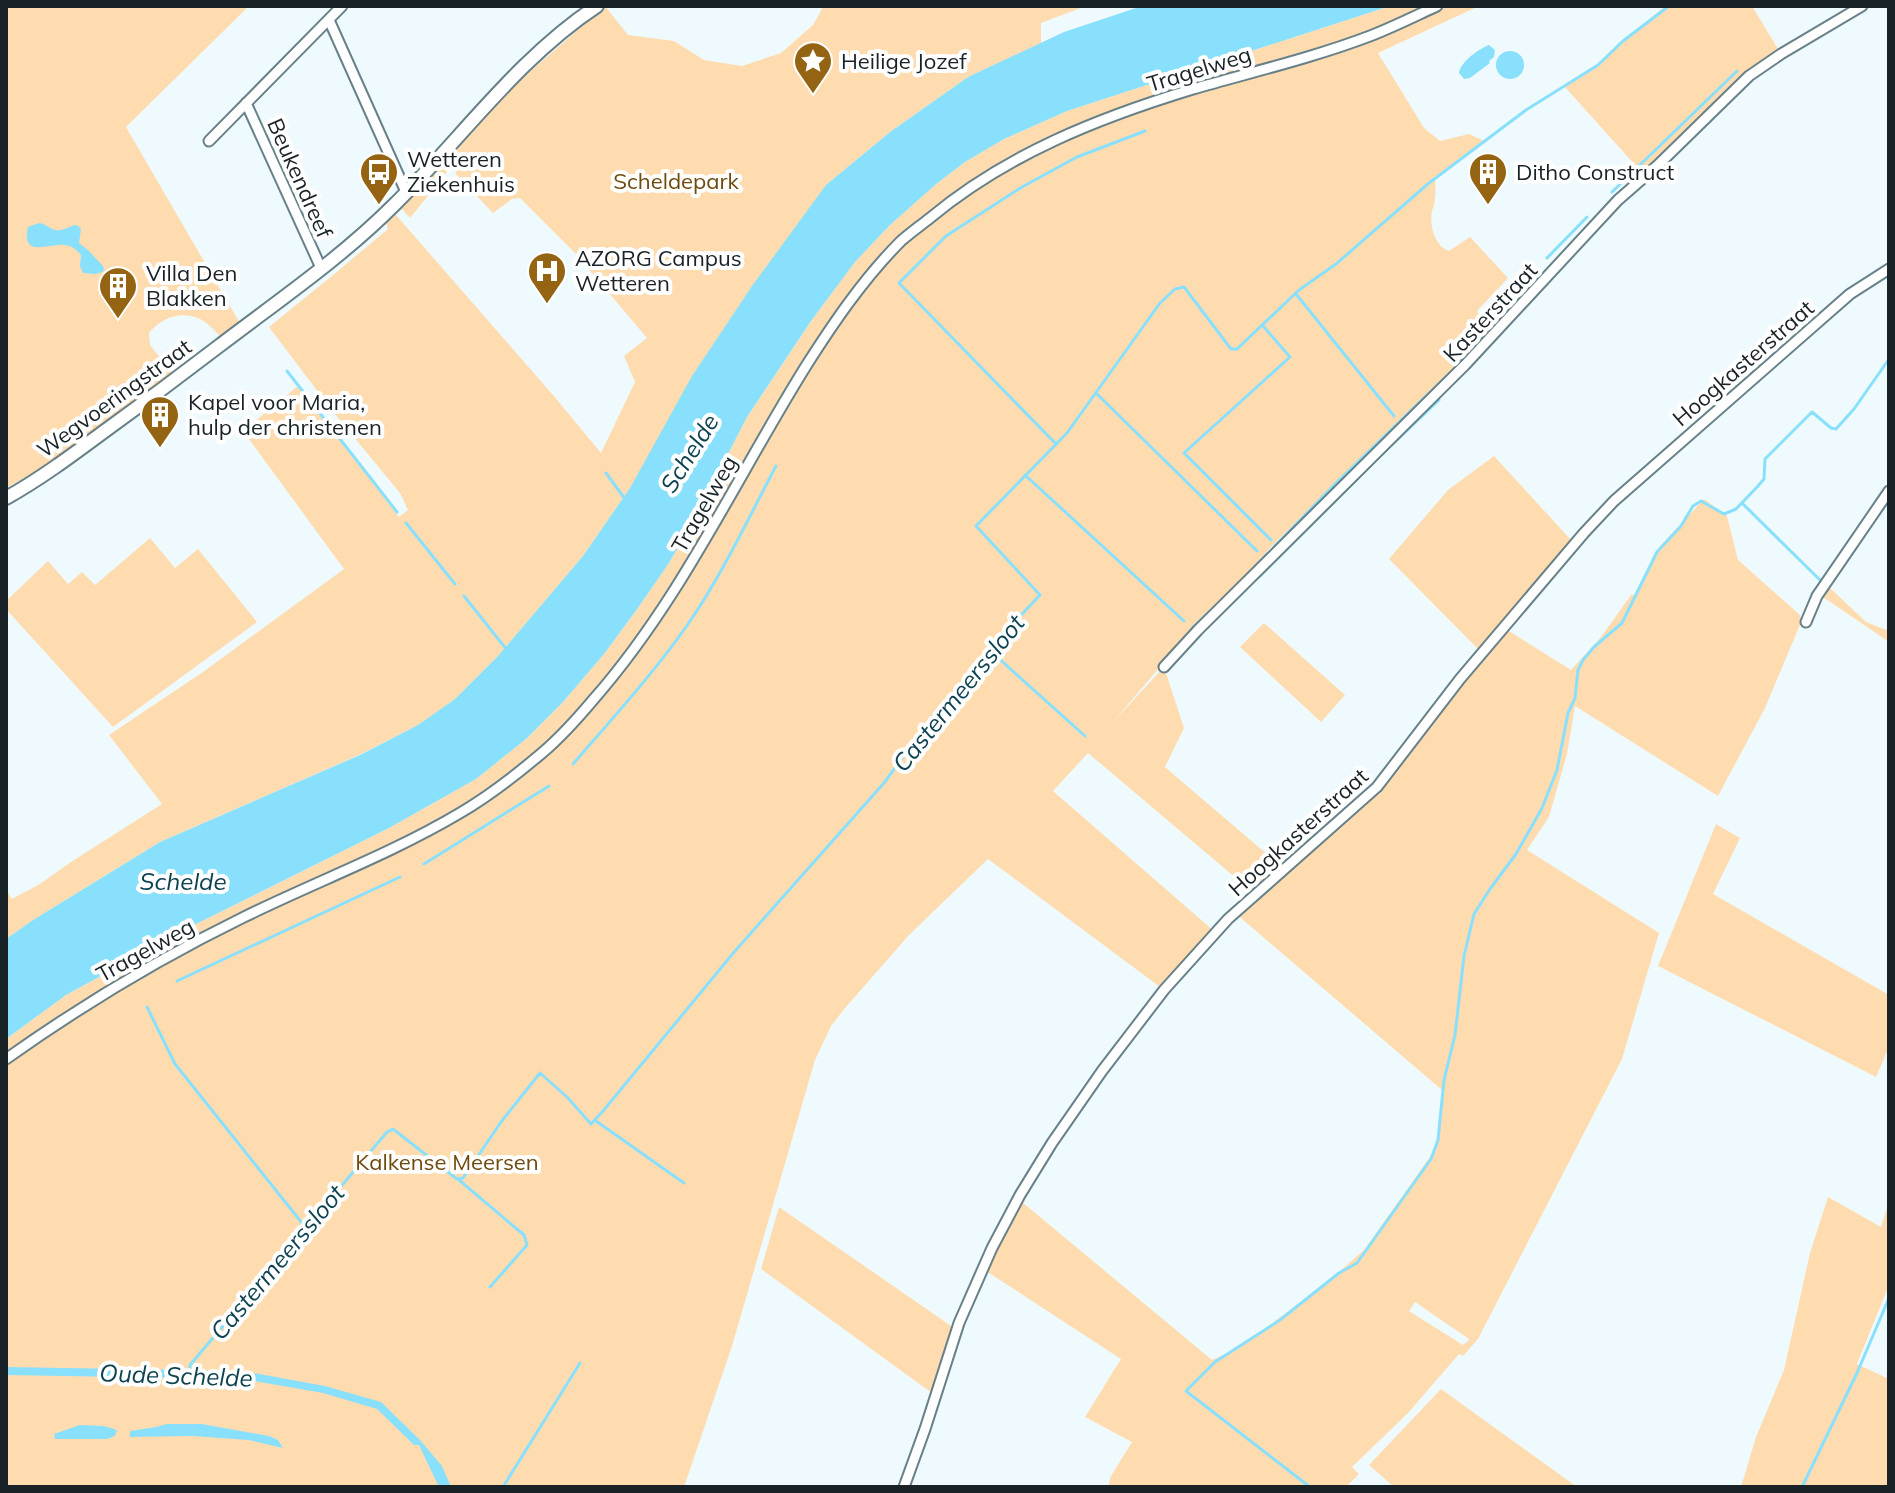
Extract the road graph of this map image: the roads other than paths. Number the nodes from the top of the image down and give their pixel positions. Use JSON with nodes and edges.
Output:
{"nodes":[{"id":1,"x":342,"y":6,"type":"edge"},
{"id":2,"x":597,"y":6,"type":"edge"},
{"id":3,"x":1437,"y":6,"type":"edge"},
{"id":4,"x":1862,"y":6,"type":"edge"},
{"id":5,"x":329,"y":20,"type":"junction"},
{"id":6,"x":246,"y":103,"type":"junction"},
{"id":7,"x":209,"y":141,"type":"dead end"},
{"id":8,"x":406,"y":192,"type":"junction"},
{"id":9,"x":321,"y":268,"type":"junction"},
{"id":10,"x":1889,"y":269,"type":"edge"},
{"id":11,"x":1889,"y":491,"type":"edge"},
{"id":12,"x":6,"y":498,"type":"edge"},
{"id":13,"x":1806,"y":622,"type":"dead end"},
{"id":14,"x":1164,"y":667,"type":"dead end"},
{"id":15,"x":6,"y":1059,"type":"edge"},
{"id":16,"x":904,"y":1487,"type":"edge"}],
"edges":[{"from":1,"to":5,"type":"street"},
{"from":2,"to":8,"type":"main road","name":"Wegvoeringstraat"},
{"from":3,"to":15,"type":"street","name":"Tragelweg"},
{"from":4,"to":14,"type":"street","name":"Kasterstraat"},
{"from":5,"to":6,"type":"street"},
{"from":5,"to":8,"type":"street"},
{"from":6,"to":7,"type":"street"},
{"from":6,"to":9,"type":"street","name":"Beukendreef"},
{"from":8,"to":9,"type":"main road","name":"Wegvoeringstraat"},
{"from":9,"to":12,"type":"main road","name":"Wegvoeringstraat"},
{"from":10,"to":16,"type":"street","name":"Hoogkasterstraat"},
{"from":11,"to":13,"type":"street"}]}
